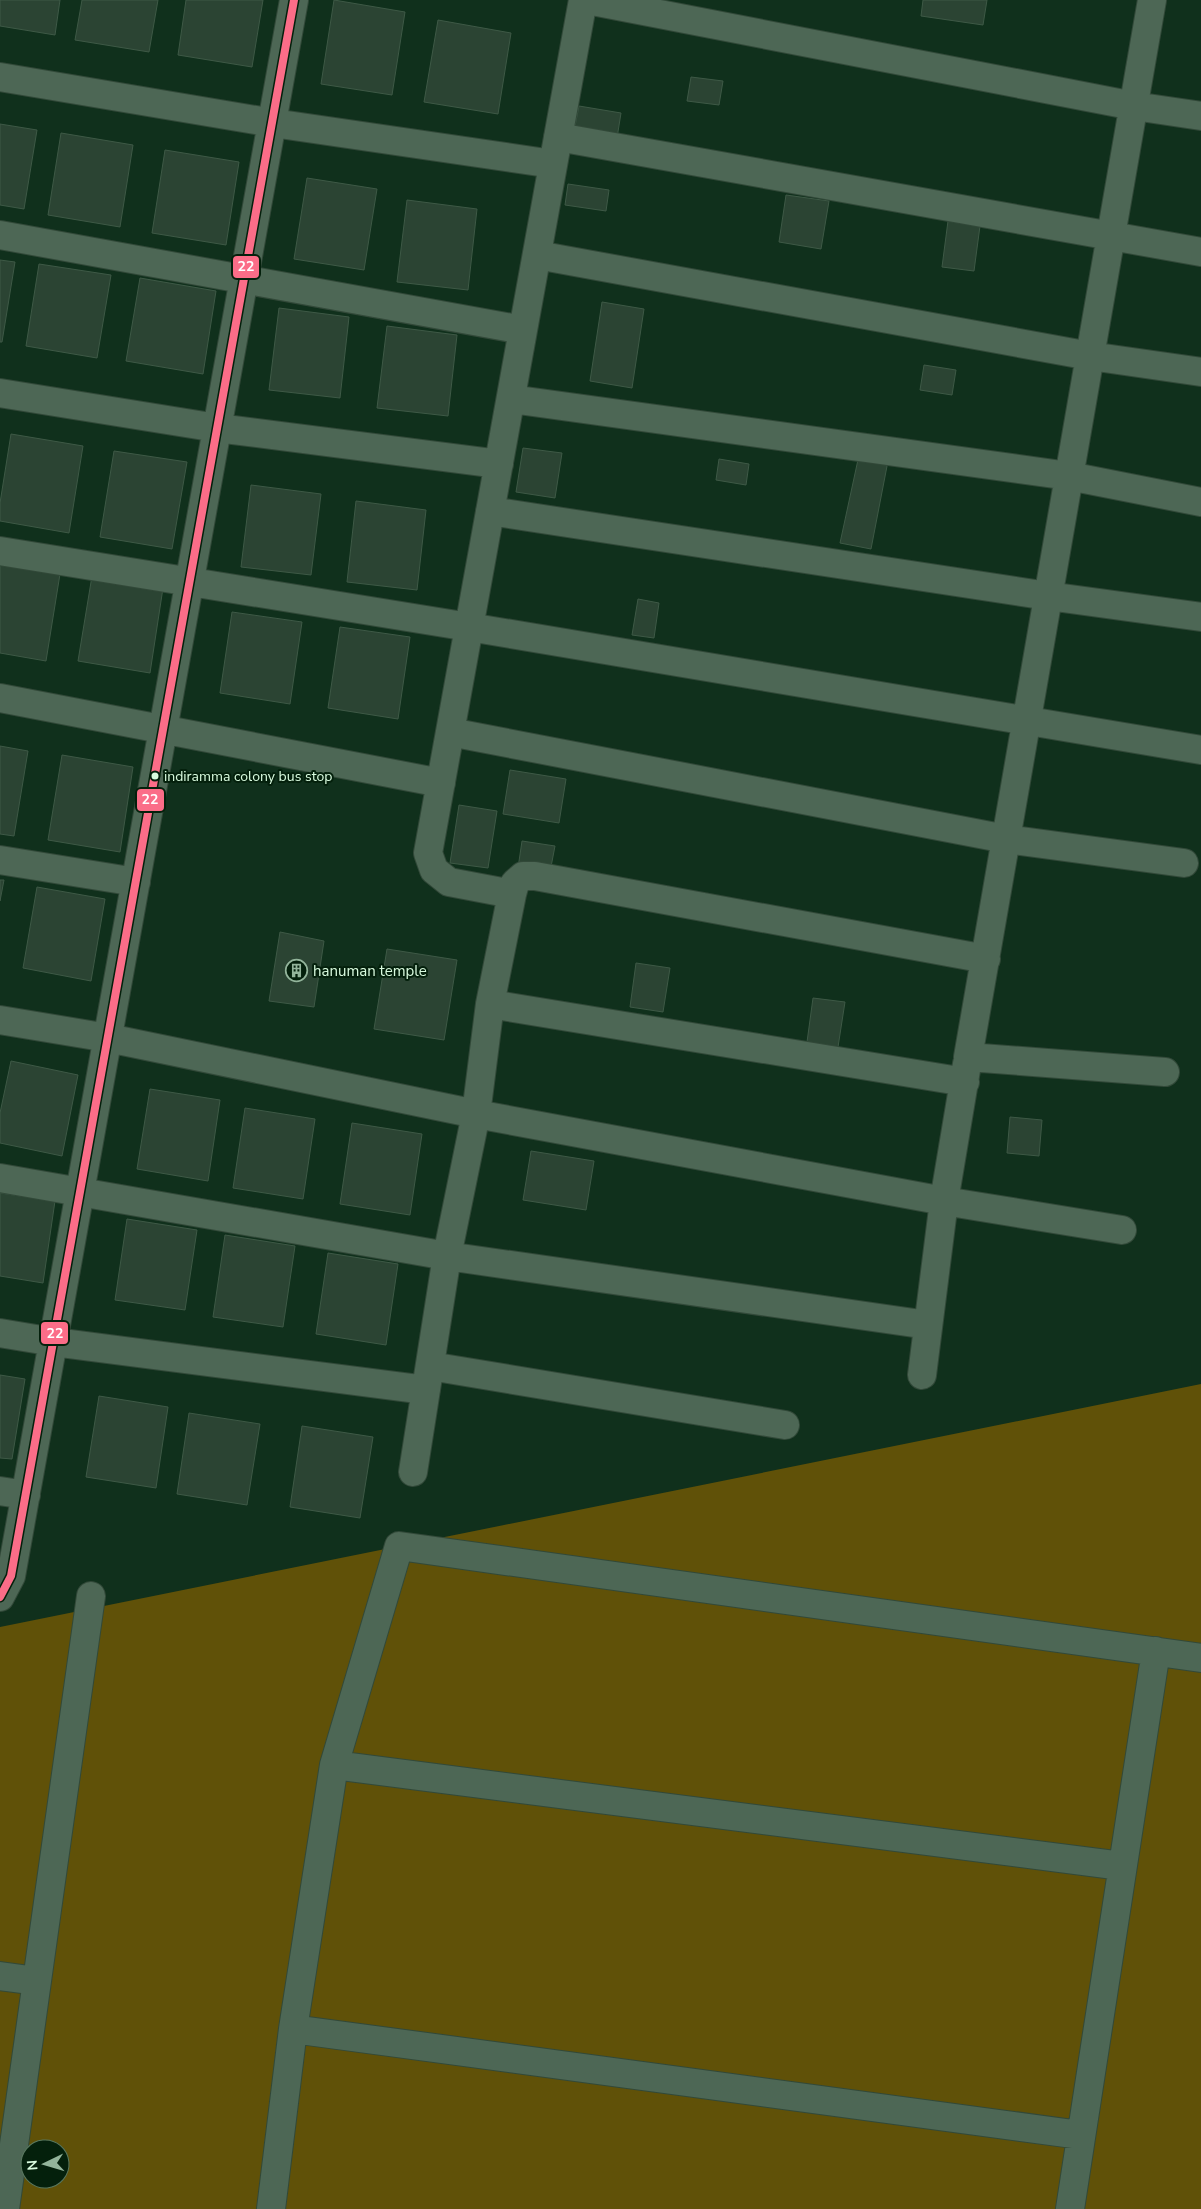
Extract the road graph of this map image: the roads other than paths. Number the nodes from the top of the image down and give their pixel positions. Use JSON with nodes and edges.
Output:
{"nodes":[{"id":1,"x":294,"y":0,"type":"edge"},
{"id":2,"x":583,"y":0,"type":"edge"},
{"id":3,"x":587,"y":0,"type":"edge"},
{"id":4,"x":1152,"y":0,"type":"edge"},
{"id":5,"x":0,"y":77,"type":"edge"},
{"id":6,"x":1134,"y":106,"type":"junction"},
{"id":7,"x":1201,"y":116,"type":"edge"},
{"id":8,"x":273,"y":123,"type":"junction"},
{"id":9,"x":558,"y":137,"type":"junction"},
{"id":10,"x":553,"y":164,"type":"junction"},
{"id":11,"x":0,"y":235,"type":"edge"},
{"id":12,"x":1111,"y":235,"type":"junction"},
{"id":13,"x":1201,"y":252,"type":"edge"},
{"id":14,"x":537,"y":255,"type":"junction"},
{"id":15,"x":245,"y":280,"type":"junction"},
{"id":16,"x":523,"y":330,"type":"junction"},
{"id":17,"x":1090,"y":356,"type":"junction"},
{"id":18,"x":1201,"y":372,"type":"edge"},
{"id":19,"x":0,"y":393,"type":"edge"},
{"id":20,"x":511,"y":399,"type":"junction"},
{"id":21,"x":217,"y":428,"type":"junction"},
{"id":22,"x":499,"y":464,"type":"junction"},
{"id":23,"x":1069,"y":476,"type":"junction"},
{"id":24,"x":1201,"y":502,"type":"edge"},
{"id":25,"x":490,"y":511,"type":"junction"},
{"id":26,"x":0,"y":551,"type":"edge"},
{"id":27,"x":190,"y":583,"type":"junction"},
{"id":28,"x":1048,"y":596,"type":"junction"},
{"id":29,"x":1201,"y":617,"type":"edge"},
{"id":30,"x":469,"y":627,"type":"junction"},
{"id":31,"x":0,"y":698,"type":"edge"},
{"id":32,"x":1026,"y":721,"type":"junction"},
{"id":33,"x":164,"y":728,"type":"junction"},
{"id":34,"x":450,"y":732,"type":"junction"},
{"id":35,"x":1201,"y":750,"type":"edge"},
{"id":36,"x":441,"y":783,"type":"junction"},
{"id":37,"x":1006,"y":839,"type":"junction"},
{"id":38,"x":0,"y":860,"type":"edge"},
{"id":39,"x":1184,"y":863,"type":"dead end"},
{"id":40,"x":136,"y":882,"type":"junction"},
{"id":41,"x":512,"y":894,"type":"junction"},
{"id":42,"x":986,"y":959,"type":"junction"},
{"id":43,"x":490,"y":1004,"type":"junction"},
{"id":44,"x":0,"y":1020,"type":"edge"},
{"id":45,"x":108,"y":1038,"type":"junction"},
{"id":46,"x":967,"y":1070,"type":"junction"},
{"id":47,"x":1166,"y":1072,"type":"dead end"},
{"id":48,"x":476,"y":1114,"type":"junction"},
{"id":49,"x":0,"y":1178,"type":"edge"},
{"id":50,"x":81,"y":1191,"type":"junction"},
{"id":51,"x":944,"y":1201,"type":"junction"},
{"id":52,"x":1122,"y":1230,"type":"dead end"},
{"id":53,"x":447,"y":1256,"type":"junction"},
{"id":54,"x":928,"y":1325,"type":"junction"},
{"id":55,"x":0,"y":1333,"type":"edge"},
{"id":56,"x":54,"y":1342,"type":"junction"},
{"id":57,"x":922,"y":1375,"type":"dead end"},
{"id":58,"x":428,"y":1378,"type":"junction"},
{"id":59,"x":784,"y":1425,"type":"dead end"},
{"id":60,"x":414,"y":1472,"type":"dead end"},
{"id":61,"x":13,"y":1493,"type":"edge"},
{"id":62,"x":90,"y":1596,"type":"dead end"},
{"id":63,"x":0,"y":1598,"type":"edge"},
{"id":64,"x":1156,"y":1651,"type":"junction"},
{"id":65,"x":1201,"y":1658,"type":"edge"},
{"id":66,"x":334,"y":1765,"type":"junction"},
{"id":67,"x":1122,"y":1866,"type":"junction"},
{"id":68,"x":0,"y":1976,"type":"edge"},
{"id":69,"x":37,"y":1981,"type":"junction"},
{"id":70,"x":293,"y":2029,"type":"junction"},
{"id":71,"x":1081,"y":2135,"type":"junction"},
{"id":72,"x":5,"y":2209,"type":"edge"},
{"id":73,"x":271,"y":2209,"type":"edge"},
{"id":74,"x":1070,"y":2209,"type":"edge"}],
"edges":[{"from":1,"to":8,"type":"street"},
{"from":2,"to":9,"type":"street"},
{"from":3,"to":6,"type":"street"},
{"from":4,"to":6,"type":"street"},
{"from":5,"to":8,"type":"street"},
{"from":6,"to":7,"type":"street"},
{"from":6,"to":12,"type":"street"},
{"from":8,"to":10,"type":"street"},
{"from":8,"to":15,"type":"street"},
{"from":9,"to":10,"type":"street"},
{"from":9,"to":12,"type":"street"},
{"from":10,"to":14,"type":"street"},
{"from":11,"to":15,"type":"street"},
{"from":12,"to":13,"type":"street"},
{"from":12,"to":17,"type":"street"},
{"from":14,"to":16,"type":"street"},
{"from":14,"to":17,"type":"street"},
{"from":15,"to":16,"type":"street"},
{"from":15,"to":21,"type":"street"},
{"from":16,"to":20,"type":"street"},
{"from":17,"to":18,"type":"street"},
{"from":17,"to":23,"type":"street"},
{"from":19,"to":21,"type":"street"},
{"from":20,"to":22,"type":"street"},
{"from":20,"to":23,"type":"street"},
{"from":21,"to":22,"type":"street"},
{"from":21,"to":27,"type":"street"},
{"from":22,"to":25,"type":"street"},
{"from":23,"to":24,"type":"street"},
{"from":23,"to":28,"type":"street"},
{"from":25,"to":28,"type":"street"},
{"from":25,"to":30,"type":"street"},
{"from":26,"to":27,"type":"street"},
{"from":27,"to":30,"type":"street"},
{"from":27,"to":33,"type":"street"},
{"from":28,"to":29,"type":"street"},
{"from":28,"to":32,"type":"street"},
{"from":30,"to":32,"type":"street"},
{"from":30,"to":34,"type":"street"},
{"from":31,"to":33,"type":"street"},
{"from":32,"to":35,"type":"street"},
{"from":32,"to":37,"type":"street"},
{"from":33,"to":36,"type":"street"},
{"from":33,"to":40,"type":"street"},
{"from":34,"to":36,"type":"street"},
{"from":34,"to":37,"type":"street"},
{"from":36,"to":41,"type":"street"},
{"from":37,"to":39,"type":"street"},
{"from":37,"to":42,"type":"street"},
{"from":38,"to":40,"type":"street"},
{"from":40,"to":45,"type":"street"},
{"from":41,"to":42,"type":"street"},
{"from":41,"to":43,"type":"street"},
{"from":42,"to":46,"type":"street"},
{"from":43,"to":46,"type":"street"},
{"from":43,"to":48,"type":"street"},
{"from":44,"to":45,"type":"street"},
{"from":45,"to":48,"type":"street"},
{"from":45,"to":50,"type":"street"},
{"from":46,"to":47,"type":"street"},
{"from":46,"to":51,"type":"street"},
{"from":48,"to":51,"type":"street"},
{"from":48,"to":53,"type":"street"},
{"from":49,"to":50,"type":"street"},
{"from":50,"to":53,"type":"street"},
{"from":50,"to":56,"type":"street"},
{"from":51,"to":52,"type":"street"},
{"from":51,"to":54,"type":"street"},
{"from":53,"to":54,"type":"street"},
{"from":53,"to":58,"type":"street"},
{"from":54,"to":57,"type":"street"},
{"from":55,"to":56,"type":"street"},
{"from":56,"to":58,"type":"street"},
{"from":56,"to":61,"type":"street"},
{"from":58,"to":59,"type":"street"},
{"from":58,"to":60,"type":"street"},
{"from":61,"to":63,"type":"street"},
{"from":62,"to":69,"type":"street"},
{"from":64,"to":65,"type":"street"},
{"from":64,"to":66,"type":"street"},
{"from":64,"to":67,"type":"street"},
{"from":66,"to":67,"type":"street"},
{"from":66,"to":70,"type":"street"},
{"from":67,"to":71,"type":"street"},
{"from":68,"to":69,"type":"street"},
{"from":69,"to":72,"type":"street"},
{"from":70,"to":71,"type":"street"},
{"from":70,"to":73,"type":"street"},
{"from":71,"to":74,"type":"street"}]}
